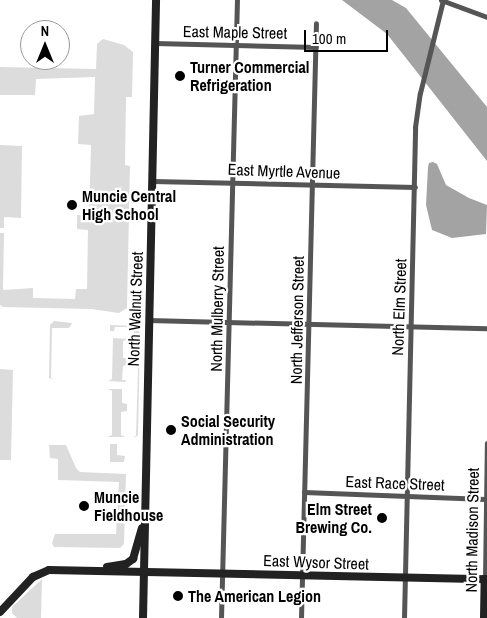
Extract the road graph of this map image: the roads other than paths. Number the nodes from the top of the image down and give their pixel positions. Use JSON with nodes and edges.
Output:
{"nodes":[{"id":1,"x":156,"y":0,"type":"edge"},
{"id":2,"x":237,"y":0,"type":"edge"},
{"id":3,"x":442,"y":0,"type":"edge"},
{"id":4,"x":487,"y":17,"type":"edge"},
{"id":5,"x":316,"y":23,"type":"dead end"},
{"id":6,"x":154,"y":43,"type":"junction"},
{"id":7,"x":236,"y":45,"type":"junction"},
{"id":8,"x":316,"y":47,"type":"junction"},
{"id":9,"x":152,"y":181,"type":"junction"},
{"id":10,"x":232,"y":181,"type":"junction"},
{"id":11,"x":313,"y":184,"type":"junction"},
{"id":12,"x":415,"y":187,"type":"junction"},
{"id":13,"x":148,"y":320,"type":"junction"},
{"id":14,"x":230,"y":322,"type":"junction"},
{"id":15,"x":310,"y":324,"type":"junction"},
{"id":16,"x":411,"y":326,"type":"junction"},
{"id":17,"x":487,"y":328,"type":"edge"},
{"id":18,"x":487,"y":443,"type":"edge"},
{"id":19,"x":304,"y":492,"type":"junction"},
{"id":20,"x":406,"y":496,"type":"junction"},
{"id":21,"x":485,"y":498,"type":"junction"},
{"id":22,"x":144,"y":521,"type":"junction"},
{"id":23,"x":93,"y":571,"type":"junction"},
{"id":24,"x":143,"y":572,"type":"junction"},
{"id":25,"x":224,"y":575,"type":"junction"},
{"id":26,"x":303,"y":577,"type":"junction"},
{"id":27,"x":405,"y":578,"type":"junction"},
{"id":28,"x":486,"y":579,"type":"edge"},
{"id":29,"x":487,"y":615,"type":"edge"},
{"id":30,"x":0,"y":616,"type":"edge"},
{"id":31,"x":8,"y":618,"type":"edge"},
{"id":32,"x":142,"y":618,"type":"edge"},
{"id":33,"x":221,"y":618,"type":"edge"},
{"id":34,"x":301,"y":618,"type":"edge"},
{"id":35,"x":404,"y":618,"type":"edge"},
{"id":36,"x":484,"y":618,"type":"edge"}],
"edges":[{"from":1,"to":6,"type":"main road","name":"North Walnut Street"},
{"from":2,"to":7,"type":"street","name":"North Mulberry Street"},
{"from":3,"to":4,"type":"street"},
{"from":3,"to":12,"type":"street","name":"North Elm Street"},
{"from":5,"to":8,"type":"street","name":"North Jefferson Street"},
{"from":6,"to":7,"type":"street","name":"East Maple Street"},
{"from":6,"to":9,"type":"main road","name":"North Walnut Street"},
{"from":7,"to":8,"type":"street","name":"East Maple Street"},
{"from":7,"to":10,"type":"street","name":"North Mulberry Street"},
{"from":8,"to":11,"type":"street","name":"North Jefferson Street"},
{"from":9,"to":10,"type":"street","name":"East Myrtle Avenue"},
{"from":9,"to":13,"type":"main road","name":"North Walnut Street"},
{"from":10,"to":11,"type":"street","name":"East Myrtle Avenue"},
{"from":10,"to":14,"type":"street","name":"North Mulberry Street"},
{"from":11,"to":12,"type":"street","name":"East Myrtle Avenue"},
{"from":11,"to":15,"type":"street","name":"North Jefferson Street"},
{"from":12,"to":16,"type":"street","name":"North Elm Street"},
{"from":13,"to":14,"type":"street"},
{"from":13,"to":22,"type":"main road","name":"North Walnut Street"},
{"from":14,"to":15,"type":"street"},
{"from":14,"to":25,"type":"street","name":"North Mulberry Street"},
{"from":15,"to":16,"type":"street"},
{"from":15,"to":19,"type":"street","name":"North Jefferson Street"},
{"from":16,"to":17,"type":"street"},
{"from":16,"to":20,"type":"street","name":"North Elm Street"},
{"from":18,"to":21,"type":"street","name":"North Madison Street"},
{"from":19,"to":20,"type":"street","name":"East Race Street"},
{"from":19,"to":26,"type":"street","name":"North Jefferson Street"},
{"from":20,"to":21,"type":"street","name":"East Race Street"},
{"from":20,"to":27,"type":"street","name":"North Elm Street"},
{"from":21,"to":28,"type":"street","name":"North Madison Street"},
{"from":22,"to":23,"type":"main road"},
{"from":22,"to":24,"type":"main road","name":"North Walnut Street"},
{"from":23,"to":24,"type":"main road","name":"East Wysor Street"},
{"from":23,"to":30,"type":"main road"},
{"from":24,"to":25,"type":"main road","name":"East Wysor Street"},
{"from":24,"to":32,"type":"main road","name":"North Walnut Street"},
{"from":25,"to":26,"type":"main road","name":"East Wysor Street"},
{"from":25,"to":33,"type":"street","name":"North Mulberry Street"},
{"from":26,"to":27,"type":"main road","name":"East Wysor Street"},
{"from":26,"to":34,"type":"street","name":"North Jefferson Street"},
{"from":27,"to":28,"type":"main road","name":"East Wysor Street"},
{"from":27,"to":35,"type":"street","name":"North Elm Street"},
{"from":28,"to":36,"type":"main road","name":"North Madison Street"},
{"from":29,"to":36,"type":"main road"},
{"from":30,"to":31,"type":"main road"}]}
